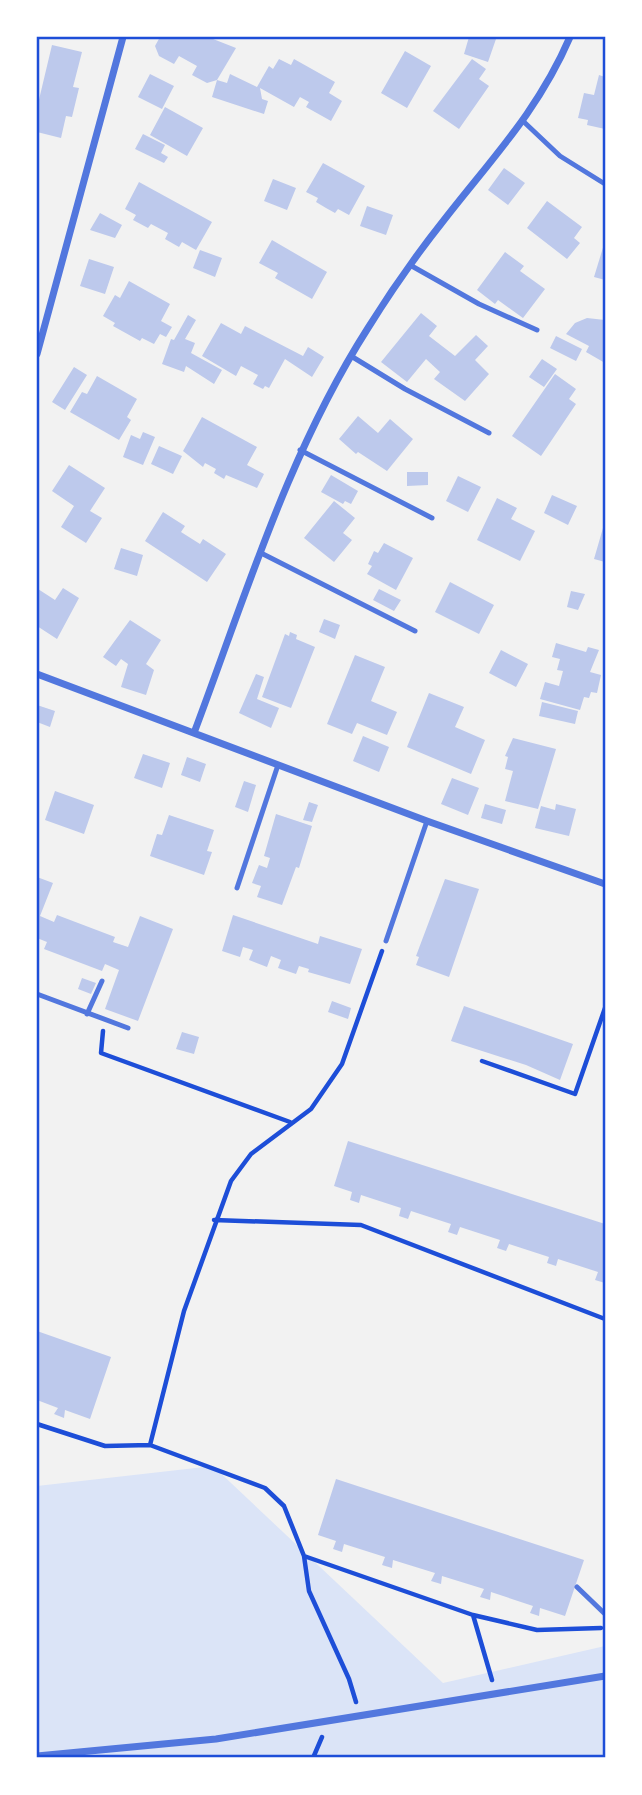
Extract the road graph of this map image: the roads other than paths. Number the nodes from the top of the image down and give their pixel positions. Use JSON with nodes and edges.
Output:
{"nodes":[{"id":1,"x":123,"y":37,"type":"edge"},
{"id":2,"x":568,"y":37,"type":"edge"},
{"id":3,"x":524,"y":122,"type":"junction"},
{"id":4,"x":605,"y":184,"type":"edge"},
{"id":5,"x":410,"y":265,"type":"junction"},
{"id":6,"x":537,"y":330,"type":"dead end"},
{"id":7,"x":37,"y":354,"type":"edge"},
{"id":8,"x":351,"y":356,"type":"junction"},
{"id":9,"x":489,"y":433,"type":"dead end"},
{"id":10,"x":300,"y":450,"type":"junction"},
{"id":11,"x":432,"y":518,"type":"dead end"},
{"id":12,"x":261,"y":554,"type":"junction"},
{"id":13,"x":415,"y":631,"type":"dead end"},
{"id":14,"x":37,"y":674,"type":"edge"},
{"id":15,"x":194,"y":733,"type":"junction"},
{"id":16,"x":278,"y":765,"type":"junction"},
{"id":17,"x":427,"y":821,"type":"junction"},
{"id":18,"x":605,"y":884,"type":"edge"},
{"id":19,"x":237,"y":888,"type":"dead end"},
{"id":20,"x":386,"y":941,"type":"road end"},
{"id":21,"x":102,"y":981,"type":"dead end"},
{"id":22,"x":37,"y":993,"type":"edge"},
{"id":23,"x":87,"y":1014,"type":"junction"},
{"id":24,"x":128,"y":1028,"type":"dead end"},
{"id":25,"x":577,"y":1587,"type":"dead end"},
{"id":26,"x":605,"y":1614,"type":"edge"},
{"id":27,"x":605,"y":1676,"type":"edge"},
{"id":28,"x":37,"y":1755,"type":"edge"}],
"edges":[{"from":1,"to":7,"type":"street"},
{"from":2,"to":3,"type":"street"},
{"from":3,"to":4,"type":"lane"},
{"from":3,"to":5,"type":"street"},
{"from":5,"to":6,"type":"lane"},
{"from":5,"to":8,"type":"street"},
{"from":8,"to":9,"type":"lane"},
{"from":8,"to":10,"type":"street"},
{"from":10,"to":11,"type":"lane"},
{"from":10,"to":12,"type":"street"},
{"from":12,"to":13,"type":"lane"},
{"from":12,"to":15,"type":"street"},
{"from":14,"to":15,"type":"street"},
{"from":15,"to":16,"type":"street"},
{"from":16,"to":17,"type":"street"},
{"from":16,"to":19,"type":"lane"},
{"from":17,"to":18,"type":"street"},
{"from":17,"to":20,"type":"lane"},
{"from":21,"to":23,"type":"lane"},
{"from":22,"to":23,"type":"lane"},
{"from":23,"to":24,"type":"lane"},
{"from":25,"to":26,"type":"lane"},
{"from":27,"to":28,"type":"street"}]}
